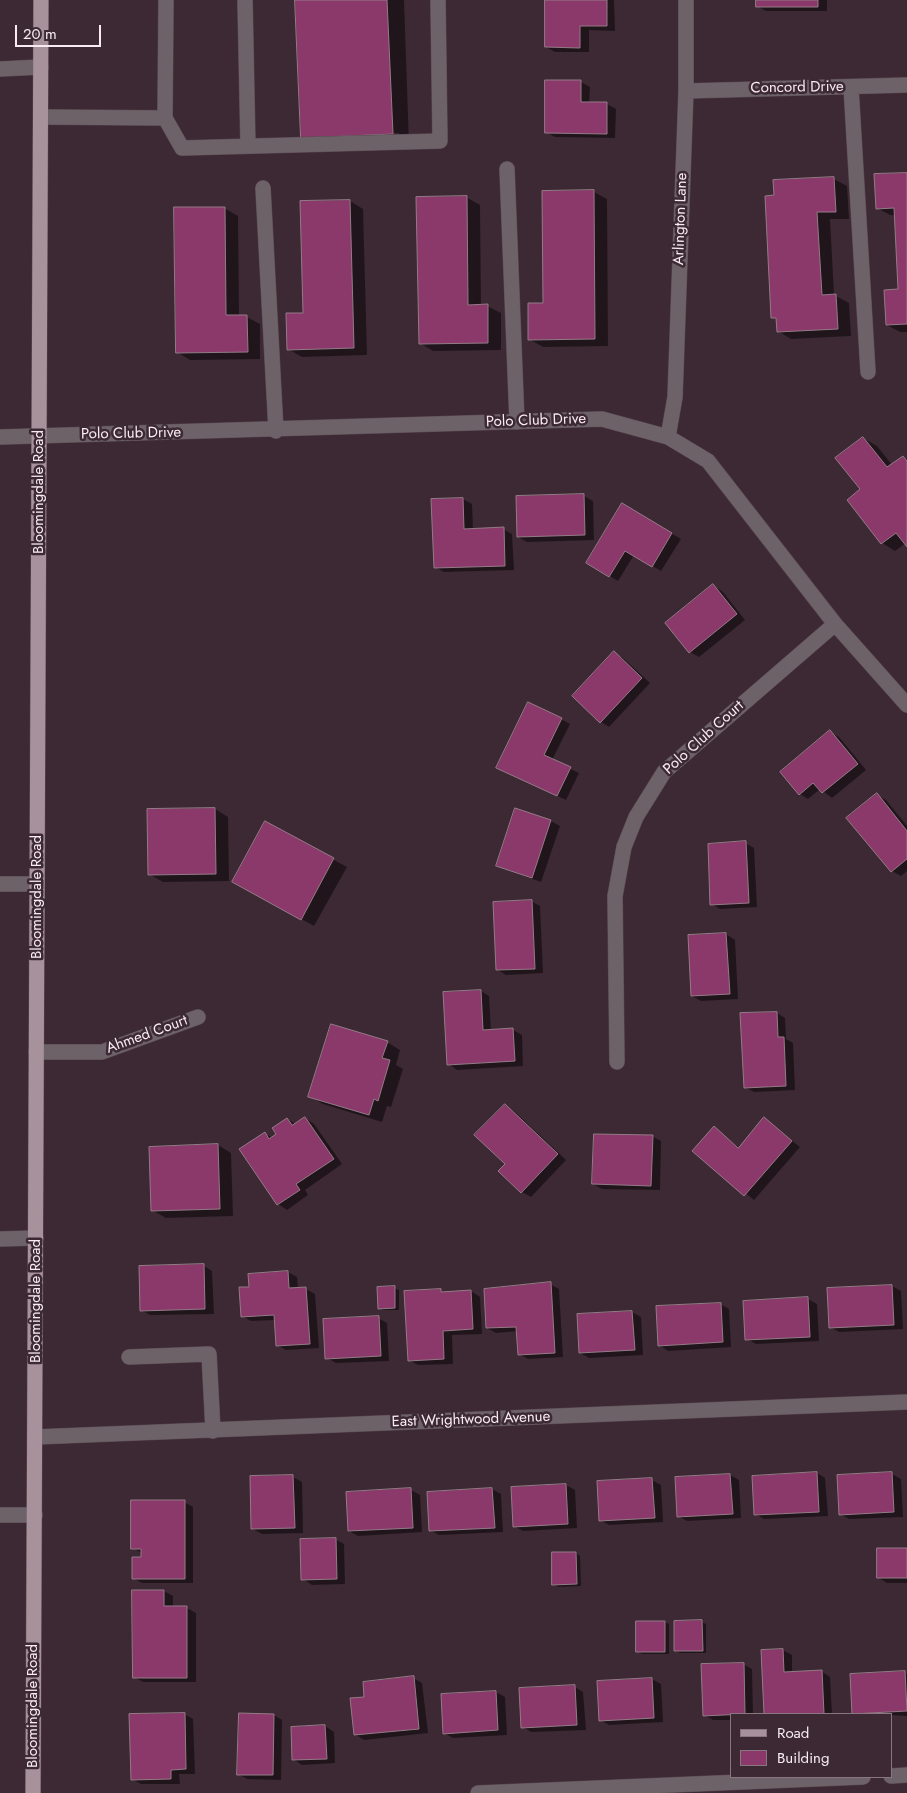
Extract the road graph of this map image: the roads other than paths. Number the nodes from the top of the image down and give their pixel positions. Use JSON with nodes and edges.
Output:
{"nodes":[{"id":1,"x":42,"y":0,"type":"edge"},
{"id":2,"x":166,"y":0,"type":"edge"},
{"id":3,"x":245,"y":0,"type":"edge"},
{"id":4,"x":438,"y":0,"type":"edge"},
{"id":5,"x":686,"y":0,"type":"edge"},
{"id":6,"x":41,"y":67,"type":"junction"},
{"id":7,"x":0,"y":69,"type":"edge"},
{"id":8,"x":907,"y":85,"type":"edge"},
{"id":9,"x":851,"y":87,"type":"junction"},
{"id":10,"x":686,"y":91,"type":"junction"},
{"id":11,"x":41,"y":117,"type":"junction"},
{"id":12,"x":165,"y":118,"type":"junction"},
{"id":13,"x":248,"y":146,"type":"junction"},
{"id":14,"x":507,"y":169,"type":"dead end"},
{"id":15,"x":263,"y":188,"type":"dead end"},
{"id":16,"x":868,"y":372,"type":"dead end"},
{"id":17,"x":517,"y":422,"type":"junction"},
{"id":18,"x":276,"y":431,"type":"junction"},
{"id":19,"x":39,"y":436,"type":"junction"},
{"id":20,"x":0,"y":437,"type":"edge"},
{"id":21,"x":668,"y":437,"type":"junction"},
{"id":22,"x":836,"y":624,"type":"junction"},
{"id":23,"x":907,"y":705,"type":"edge"},
{"id":24,"x":0,"y":884,"type":"edge"},
{"id":25,"x":37,"y":884,"type":"junction"},
{"id":26,"x":198,"y":1017,"type":"dead end"},
{"id":27,"x":36,"y":1052,"type":"junction"},
{"id":28,"x":617,"y":1062,"type":"dead end"},
{"id":29,"x":36,"y":1238,"type":"junction"},
{"id":30,"x":0,"y":1239,"type":"edge"},
{"id":31,"x":129,"y":1357,"type":"dead end"},
{"id":32,"x":907,"y":1402,"type":"edge"},
{"id":33,"x":213,"y":1431,"type":"junction"},
{"id":34,"x":35,"y":1437,"type":"junction"},
{"id":35,"x":0,"y":1515,"type":"edge"},
{"id":36,"x":34,"y":1515,"type":"junction"},
{"id":37,"x":907,"y":1775,"type":"edge"},
{"id":38,"x":892,"y":1776,"type":"edge"},
{"id":39,"x":839,"y":1778,"type":"edge"},
{"id":40,"x":33,"y":1793,"type":"edge"},
{"id":41,"x":478,"y":1793,"type":"edge"}],
"edges":[{"from":1,"to":6,"type":"main road","name":"Bloomingdale Road"},
{"from":2,"to":12,"type":"street"},
{"from":3,"to":13,"type":"street"},
{"from":4,"to":13,"type":"street"},
{"from":5,"to":10,"type":"street","name":"Arlington Lane"},
{"from":6,"to":7,"type":"street"},
{"from":6,"to":11,"type":"main road","name":"Bloomingdale Road"},
{"from":8,"to":9,"type":"street","name":"Concord Drive"},
{"from":9,"to":10,"type":"street","name":"Concord Drive"},
{"from":9,"to":16,"type":"street"},
{"from":10,"to":21,"type":"street","name":"Arlington Lane"},
{"from":11,"to":12,"type":"street"},
{"from":11,"to":19,"type":"main road","name":"Bloomingdale Road"},
{"from":12,"to":13,"type":"street"},
{"from":14,"to":17,"type":"street"},
{"from":15,"to":18,"type":"street"},
{"from":17,"to":18,"type":"street","name":"Polo Club Drive"},
{"from":17,"to":21,"type":"street","name":"Polo Club Drive"},
{"from":18,"to":19,"type":"street","name":"Polo Club Drive"},
{"from":19,"to":20,"type":"street","name":"Polo Club Drive"},
{"from":19,"to":25,"type":"main road","name":"Bloomingdale Road"},
{"from":21,"to":22,"type":"street","name":"Polo Club Drive"},
{"from":22,"to":23,"type":"street","name":"Polo Club Drive"},
{"from":22,"to":28,"type":"street","name":"Polo Club Court"},
{"from":24,"to":25,"type":"street"},
{"from":25,"to":27,"type":"main road","name":"Bloomingdale Road"},
{"from":26,"to":27,"type":"street","name":"Ahmed Court"},
{"from":27,"to":29,"type":"main road","name":"Bloomingdale Road"},
{"from":29,"to":30,"type":"street"},
{"from":29,"to":34,"type":"main road","name":"Bloomingdale Road"},
{"from":31,"to":33,"type":"street"},
{"from":32,"to":33,"type":"street","name":"East Wrightwood Avenue"},
{"from":33,"to":34,"type":"street","name":"East Wrightwood Avenue"},
{"from":34,"to":36,"type":"main road","name":"Bloomingdale Road"},
{"from":35,"to":36,"type":"street"},
{"from":36,"to":40,"type":"main road","name":"Bloomingdale Road"},
{"from":37,"to":38,"type":"street"},
{"from":39,"to":41,"type":"street"}]}
